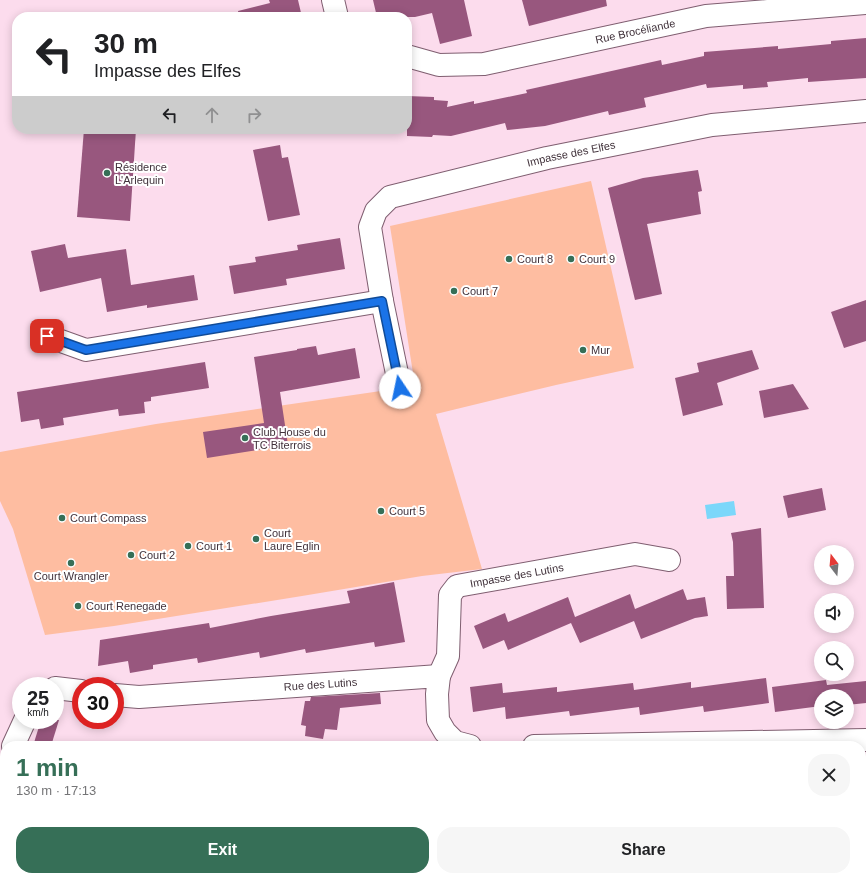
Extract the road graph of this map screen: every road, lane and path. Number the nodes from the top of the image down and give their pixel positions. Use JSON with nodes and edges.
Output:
{"nodes":[{"id":1,"x":333,"y":0,"type":"edge"},
{"id":2,"x":866,"y":3,"type":"edge"},
{"id":3,"x":336,"y":12,"type":"edge"},
{"id":4,"x":412,"y":57,"type":"edge"},
{"id":5,"x":866,"y":111,"type":"edge"},
{"id":6,"x":382,"y":301,"type":"junction"},
{"id":7,"x":47,"y":336,"type":"dead end"},
{"id":8,"x":400,"y":388,"type":"dead end"},
{"id":9,"x":669,"y":560,"type":"dead end"},
{"id":10,"x":438,"y":676,"type":"junction"},
{"id":11,"x":124,"y":696,"type":"edge"},
{"id":12,"x":21,"y":729,"type":"edge"},
{"id":13,"x":866,"y":740,"type":"edge"},
{"id":14,"x":15,"y":741,"type":"edge"},
{"id":15,"x":454,"y":741,"type":"edge"},
{"id":16,"x":811,"y":741,"type":"edge"}],
"edges":[{"from":1,"to":3,"type":"street"},
{"from":2,"to":4,"type":"street","name":"Rue Brocéliande"},
{"from":5,"to":6,"type":"street","name":"Impasse des Elfes"},
{"from":6,"to":7,"type":"street"},
{"from":6,"to":8,"type":"street","name":"Impasse des Elfes"},
{"from":9,"to":10,"type":"street","name":"Impasse des Lutins"},
{"from":10,"to":11,"type":"street","name":"Rue des Lutins"},
{"from":10,"to":15,"type":"street"},
{"from":12,"to":14,"type":"street"},
{"from":13,"to":16,"type":"street"}]}
